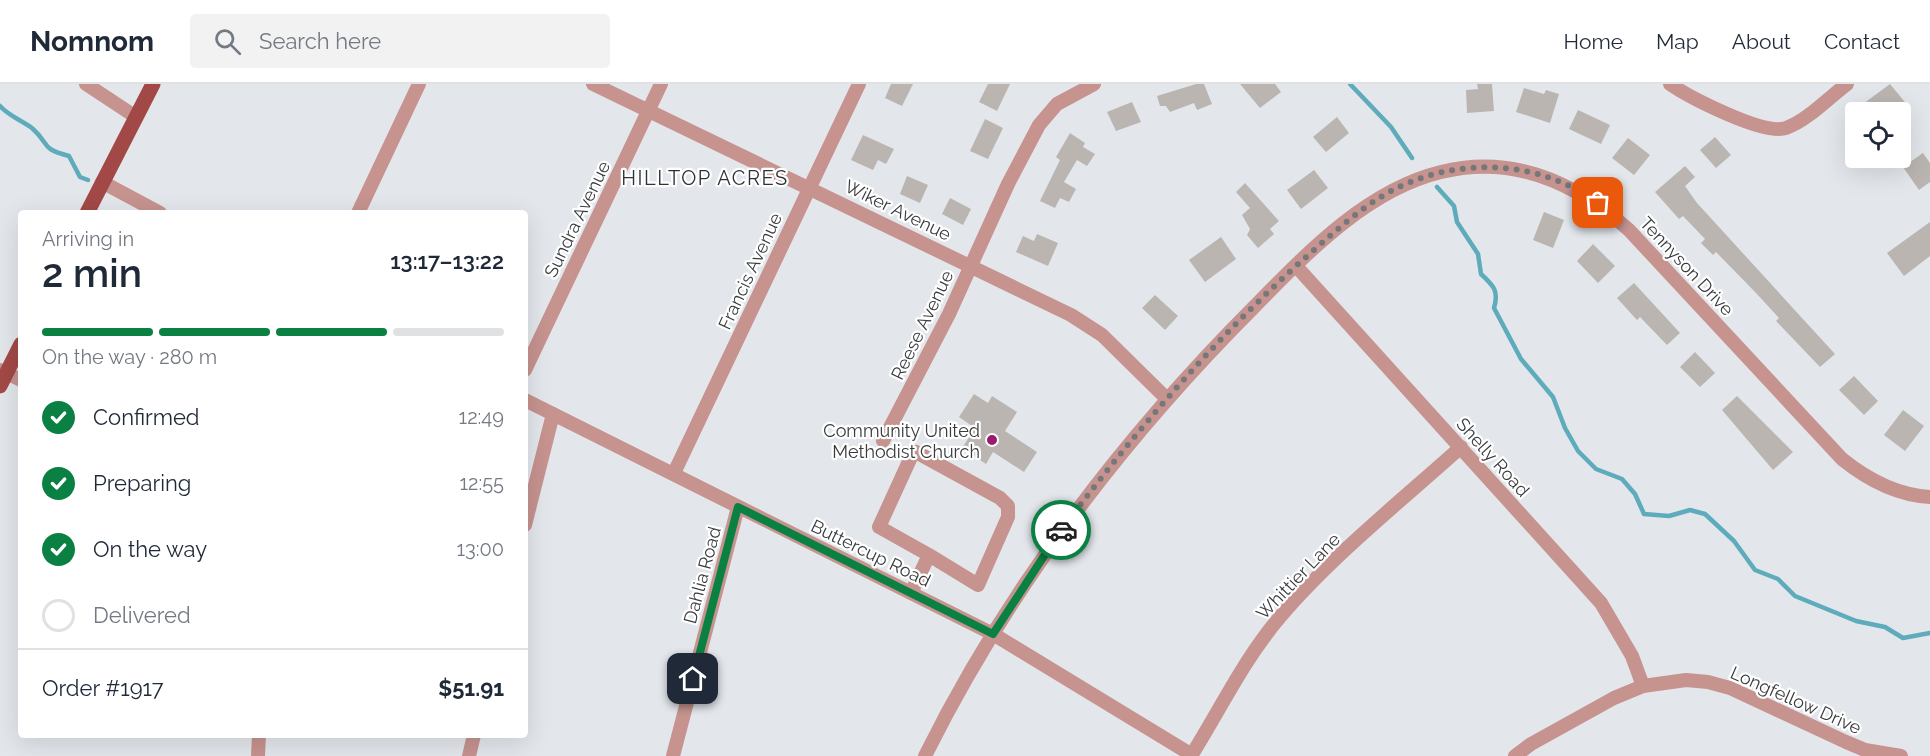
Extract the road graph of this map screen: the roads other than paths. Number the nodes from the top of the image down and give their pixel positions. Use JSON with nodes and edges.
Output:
{"nodes":[{"id":1,"x":86,"y":84,"type":"edge"},
{"id":2,"x":153,"y":84,"type":"edge"},
{"id":3,"x":419,"y":84,"type":"edge"},
{"id":4,"x":593,"y":84,"type":"edge"},
{"id":5,"x":661,"y":84,"type":"edge"},
{"id":6,"x":859,"y":84,"type":"edge"},
{"id":7,"x":1094,"y":84,"type":"edge"},
{"id":8,"x":1670,"y":84,"type":"edge"},
{"id":9,"x":1847,"y":84,"type":"edge"},
{"id":10,"x":648,"y":111,"type":"junction"},
{"id":11,"x":136,"y":117,"type":"junction"},
{"id":12,"x":102,"y":182,"type":"junction"},
{"id":13,"x":810,"y":186,"type":"junction"},
{"id":14,"x":88,"y":210,"type":"edge"},
{"id":15,"x":154,"y":210,"type":"edge"},
{"id":16,"x":359,"y":210,"type":"edge"},
{"id":17,"x":971,"y":266,"type":"junction"},
{"id":18,"x":1296,"y":266,"type":"junction"},
{"id":19,"x":18,"y":351,"type":"edge"},
{"id":20,"x":528,"y":364,"type":"edge"},
{"id":21,"x":7,"y":377,"type":"edge"},
{"id":22,"x":1166,"y":398,"type":"junction"},
{"id":23,"x":528,"y":402,"type":"edge"},
{"id":24,"x":553,"y":414,"type":"junction"},
{"id":25,"x":883,"y":441,"type":"dead end"},
{"id":26,"x":1461,"y":447,"type":"junction"},
{"id":27,"x":674,"y":473,"type":"junction"},
{"id":28,"x":1930,"y":497,"type":"edge"},
{"id":29,"x":738,"y":507,"type":"junction"},
{"id":30,"x":528,"y":513,"type":"edge"},
{"id":31,"x":929,"y":555,"type":"junction"},
{"id":32,"x":911,"y":593,"type":"junction"},
{"id":33,"x":993,"y":634,"type":"junction"},
{"id":34,"x":1643,"y":686,"type":"junction"},
{"id":35,"x":259,"y":738,"type":"edge"},
{"id":36,"x":473,"y":738,"type":"edge"},
{"id":37,"x":1191,"y":755,"type":"edge"},
{"id":38,"x":258,"y":756,"type":"edge"},
{"id":39,"x":469,"y":756,"type":"edge"},
{"id":40,"x":673,"y":756,"type":"edge"},
{"id":41,"x":925,"y":756,"type":"edge"},
{"id":42,"x":1515,"y":756,"type":"edge"},
{"id":43,"x":1901,"y":756,"type":"edge"}],
"edges":[{"from":1,"to":11,"type":"street"},
{"from":2,"to":11,"type":"main road"},
{"from":3,"to":16,"type":"street"},
{"from":4,"to":10,"type":"street","name":"Wiker Avenue"},
{"from":5,"to":10,"type":"street","name":"Sundra Avenue"},
{"from":6,"to":13,"type":"street","name":"Francis Avenue"},
{"from":7,"to":17,"type":"street","name":"Reese Avenue"},
{"from":8,"to":9,"type":"street"},
{"from":10,"to":13,"type":"street","name":"Wiker Avenue"},
{"from":10,"to":20,"type":"street","name":"Sundra Avenue"},
{"from":11,"to":12,"type":"main road"},
{"from":12,"to":14,"type":"main road"},
{"from":12,"to":15,"type":"street"},
{"from":13,"to":17,"type":"street","name":"Wiker Avenue"},
{"from":13,"to":27,"type":"street","name":"Francis Avenue"},
{"from":17,"to":22,"type":"street","name":"Wiker Avenue"},
{"from":17,"to":25,"type":"street","name":"Reese Avenue"},
{"from":18,"to":22,"type":"street","name":"Tennyson Drive"},
{"from":18,"to":26,"type":"street","name":"Shelly Road"},
{"from":18,"to":28,"type":"street","name":"Tennyson Drive"},
{"from":19,"to":21,"type":"main road"},
{"from":22,"to":33,"type":"street","name":"Tennyson Drive"},
{"from":23,"to":24,"type":"street","name":"Buttercup Road"},
{"from":24,"to":27,"type":"street","name":"Buttercup Road"},
{"from":24,"to":30,"type":"street"},
{"from":26,"to":34,"type":"street","name":"Shelly Road"},
{"from":26,"to":37,"type":"street","name":"Whittier Lane"},
{"from":27,"to":29,"type":"street","name":"Buttercup Road"},
{"from":29,"to":32,"type":"street","name":"Buttercup Road"},
{"from":29,"to":40,"type":"street","name":"Dahlia Road"},
{"from":31,"to":31,"type":"street"},
{"from":31,"to":32,"type":"street"},
{"from":32,"to":33,"type":"street","name":"Buttercup Road"},
{"from":33,"to":37,"type":"street","name":"Buttercup Road"},
{"from":33,"to":41,"type":"street","name":"Tennyson Drive"},
{"from":34,"to":42,"type":"street","name":"Longfellow Drive"},
{"from":34,"to":43,"type":"street","name":"Longfellow Drive"},
{"from":35,"to":38,"type":"street"},
{"from":36,"to":39,"type":"street"}]}
